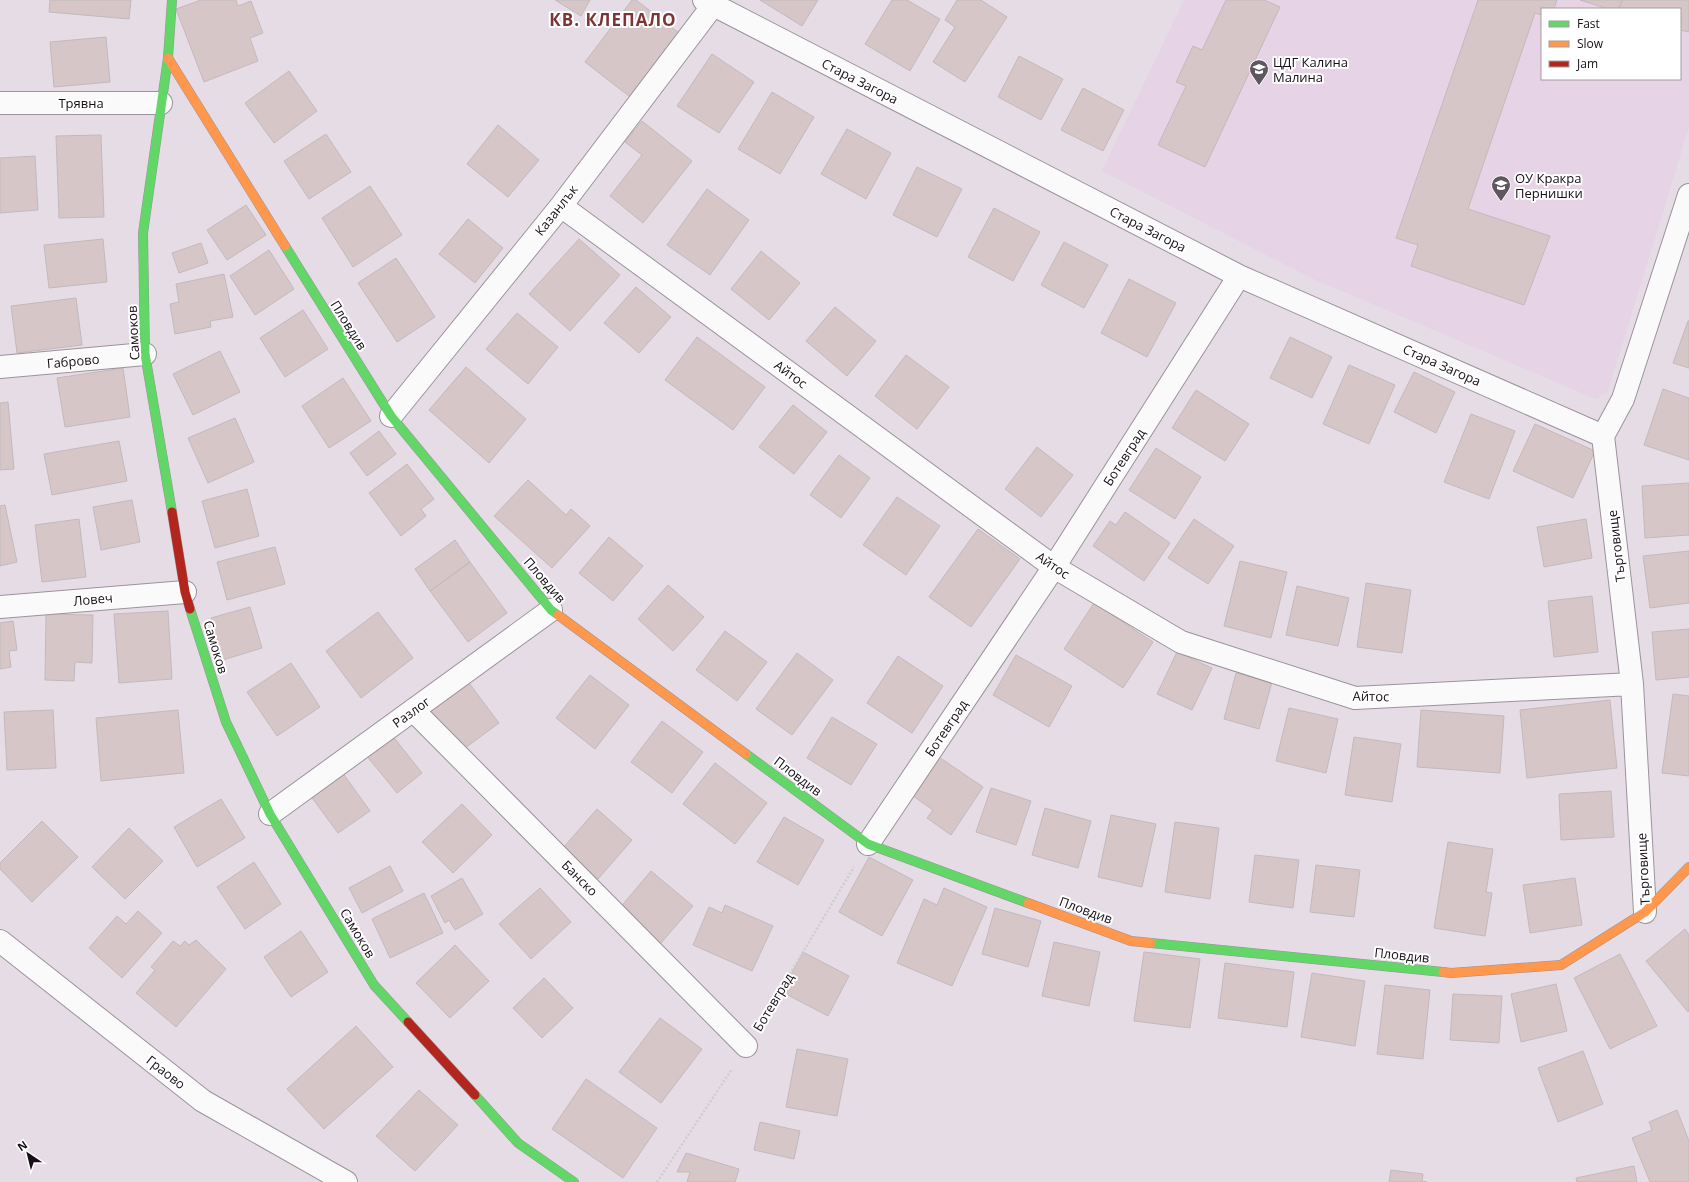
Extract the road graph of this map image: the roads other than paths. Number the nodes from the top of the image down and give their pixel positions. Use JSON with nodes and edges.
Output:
{"nodes":[{"id":1,"x":172,"y":0,"type":"edge"},
{"id":2,"x":711,"y":2,"type":"edge"},
{"id":3,"x":168,"y":58,"type":"junction"},
{"id":4,"x":0,"y":103,"type":"edge"},
{"id":5,"x":161,"y":103,"type":"junction"},
{"id":6,"x":1689,"y":195,"type":"edge"},
{"id":7,"x":561,"y":206,"type":"junction"},
{"id":8,"x":1239,"y":276,"type":"junction"},
{"id":9,"x":145,"y":354,"type":"junction"},
{"id":10,"x":0,"y":367,"type":"edge"},
{"id":11,"x":390,"y":416,"type":"junction"},
{"id":12,"x":1604,"y":436,"type":"junction"},
{"id":13,"x":1054,"y":567,"type":"junction"},
{"id":14,"x":185,"y":592,"type":"junction"},
{"id":15,"x":0,"y":607,"type":"edge"},
{"id":16,"x":552,"y":610,"type":"junction"},
{"id":17,"x":1632,"y":684,"type":"junction"},
{"id":18,"x":413,"y":710,"type":"junction"},
{"id":19,"x":270,"y":814,"type":"junction"},
{"id":20,"x":868,"y":844,"type":"junction"},
{"id":21,"x":1689,"y":867,"type":"edge"},
{"id":22,"x":1645,"y":912,"type":"junction"},
{"id":23,"x":0,"y":940,"type":"edge"},
{"id":24,"x":746,"y":1046,"type":"road end"},
{"id":25,"x":346,"y":1182,"type":"edge"},
{"id":26,"x":574,"y":1182,"type":"edge"}],
"edges":[{"from":1,"to":3,"type":"street","name":"Самоков"},
{"from":2,"to":7,"type":"street","name":"Казанлък"},
{"from":2,"to":8,"type":"street","name":"Стара Загора"},
{"from":3,"to":5,"type":"street","name":"Самоков"},
{"from":3,"to":11,"type":"street","name":"Пловдив"},
{"from":4,"to":5,"type":"street","name":"Трявна"},
{"from":5,"to":9,"type":"street","name":"Самоков"},
{"from":6,"to":12,"type":"street"},
{"from":7,"to":11,"type":"street","name":"Казанлък"},
{"from":7,"to":13,"type":"street","name":"Айтос"},
{"from":8,"to":12,"type":"street","name":"Стара Загора"},
{"from":8,"to":13,"type":"street","name":"Ботевград"},
{"from":9,"to":10,"type":"street","name":"Габрово"},
{"from":9,"to":14,"type":"street","name":"Самоков"},
{"from":11,"to":16,"type":"street","name":"Пловдив"},
{"from":12,"to":17,"type":"street","name":"Търговище"},
{"from":13,"to":17,"type":"street","name":"Айтос"},
{"from":13,"to":20,"type":"street","name":"Ботевград"},
{"from":14,"to":15,"type":"street","name":"Ловеч"},
{"from":14,"to":19,"type":"street","name":"Самоков"},
{"from":16,"to":18,"type":"street","name":"Разлог"},
{"from":16,"to":20,"type":"street","name":"Пловдив"},
{"from":17,"to":22,"type":"street","name":"Търговище"},
{"from":18,"to":19,"type":"street","name":"Разлог"},
{"from":18,"to":24,"type":"street","name":"Банско"},
{"from":19,"to":26,"type":"street","name":"Самоков"},
{"from":20,"to":22,"type":"street","name":"Пловдив"},
{"from":21,"to":22,"type":"street","name":"Пловдив"},
{"from":23,"to":25,"type":"street","name":"Граово"}]}
